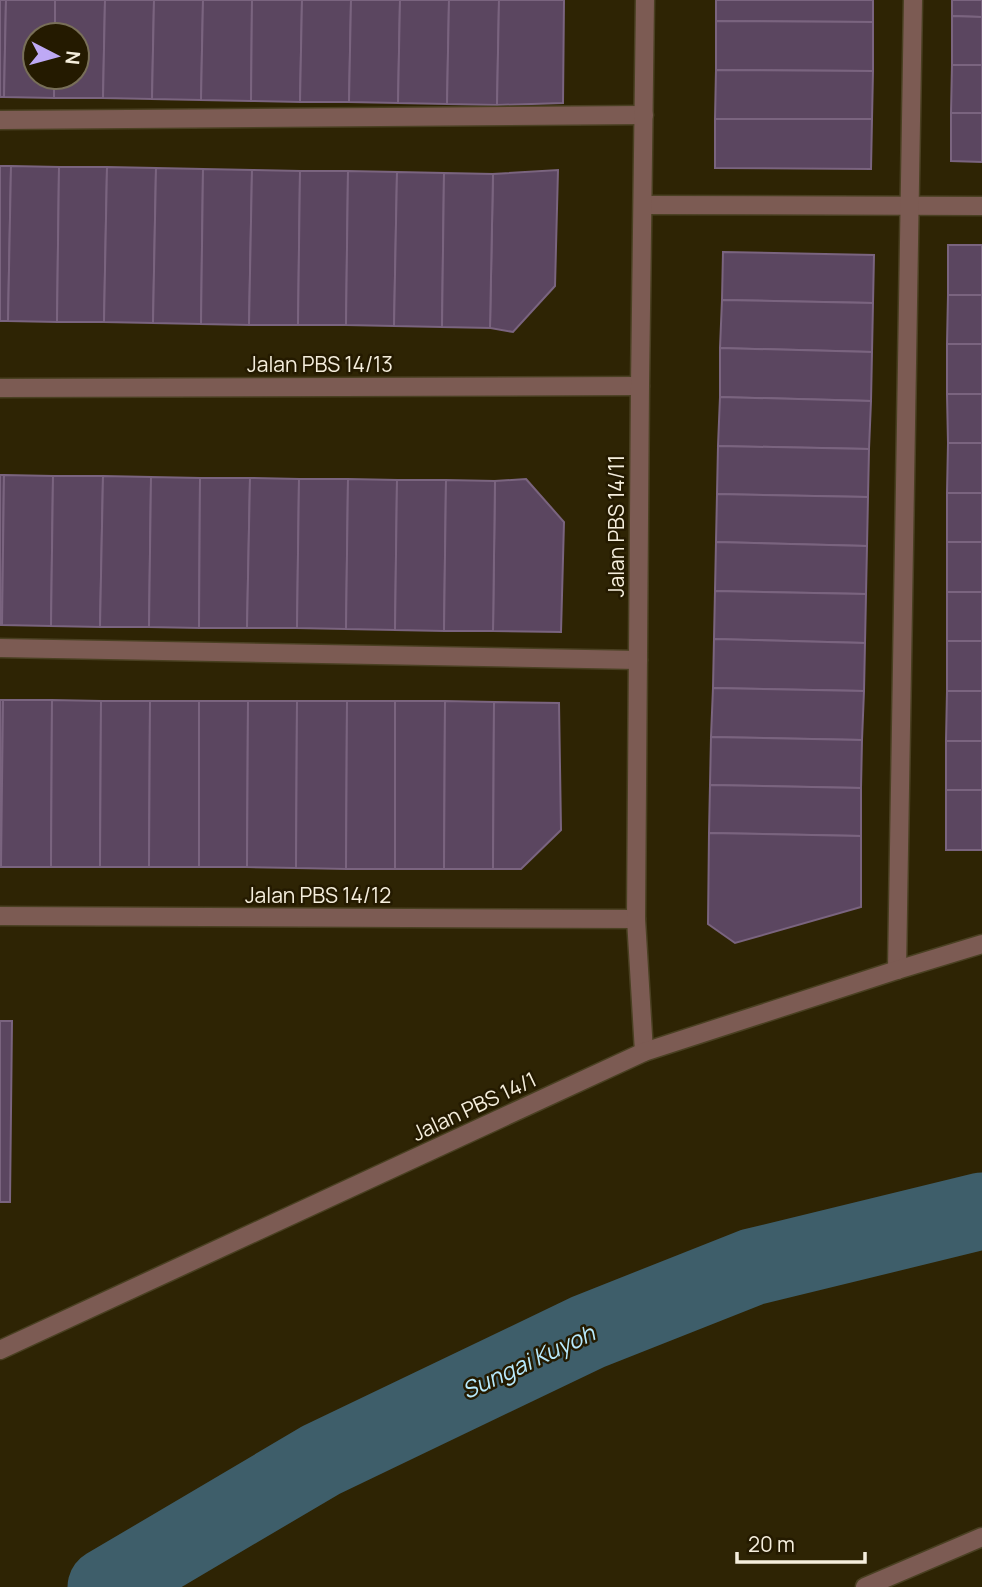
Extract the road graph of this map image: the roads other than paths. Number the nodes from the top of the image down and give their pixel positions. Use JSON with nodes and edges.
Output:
{"nodes":[{"id":1,"x":645,"y":0,"type":"edge"},
{"id":2,"x":913,"y":0,"type":"edge"},
{"id":3,"x":644,"y":115,"type":"junction"},
{"id":4,"x":0,"y":120,"type":"edge"},
{"id":5,"x":643,"y":205,"type":"junction"},
{"id":6,"x":909,"y":206,"type":"junction"},
{"id":7,"x":982,"y":206,"type":"edge"},
{"id":8,"x":640,"y":386,"type":"junction"},
{"id":9,"x":0,"y":388,"type":"edge"},
{"id":10,"x":0,"y":648,"type":"edge"},
{"id":11,"x":638,"y":660,"type":"junction"},
{"id":12,"x":0,"y":916,"type":"edge"},
{"id":13,"x":636,"y":919,"type":"junction"},
{"id":14,"x":982,"y":944,"type":"edge"},
{"id":15,"x":897,"y":970,"type":"junction"},
{"id":16,"x":644,"y":1052,"type":"junction"},
{"id":17,"x":0,"y":1350,"type":"edge"},
{"id":18,"x":982,"y":1537,"type":"edge"},
{"id":19,"x":865,"y":1587,"type":"edge"}],
"edges":[{"from":1,"to":3,"type":"street","name":"Jalan PBS 14/11"},
{"from":2,"to":6,"type":"street"},
{"from":3,"to":4,"type":"street"},
{"from":3,"to":5,"type":"street","name":"Jalan PBS 14/11"},
{"from":5,"to":6,"type":"street"},
{"from":5,"to":8,"type":"street","name":"Jalan PBS 14/11"},
{"from":6,"to":7,"type":"street"},
{"from":6,"to":15,"type":"street"},
{"from":8,"to":9,"type":"street","name":"Jalan PBS 14/13"},
{"from":8,"to":11,"type":"street","name":"Jalan PBS 14/11"},
{"from":10,"to":11,"type":"street"},
{"from":11,"to":13,"type":"street","name":"Jalan PBS 14/11"},
{"from":12,"to":13,"type":"street","name":"Jalan PBS 14/12"},
{"from":13,"to":16,"type":"street","name":"Jalan PBS 14/11"},
{"from":14,"to":15,"type":"street","name":"Jalan PBS 14/1"},
{"from":15,"to":16,"type":"street","name":"Jalan PBS 14/1"},
{"from":16,"to":17,"type":"street","name":"Jalan PBS 14/1"},
{"from":18,"to":19,"type":"street"}]}
